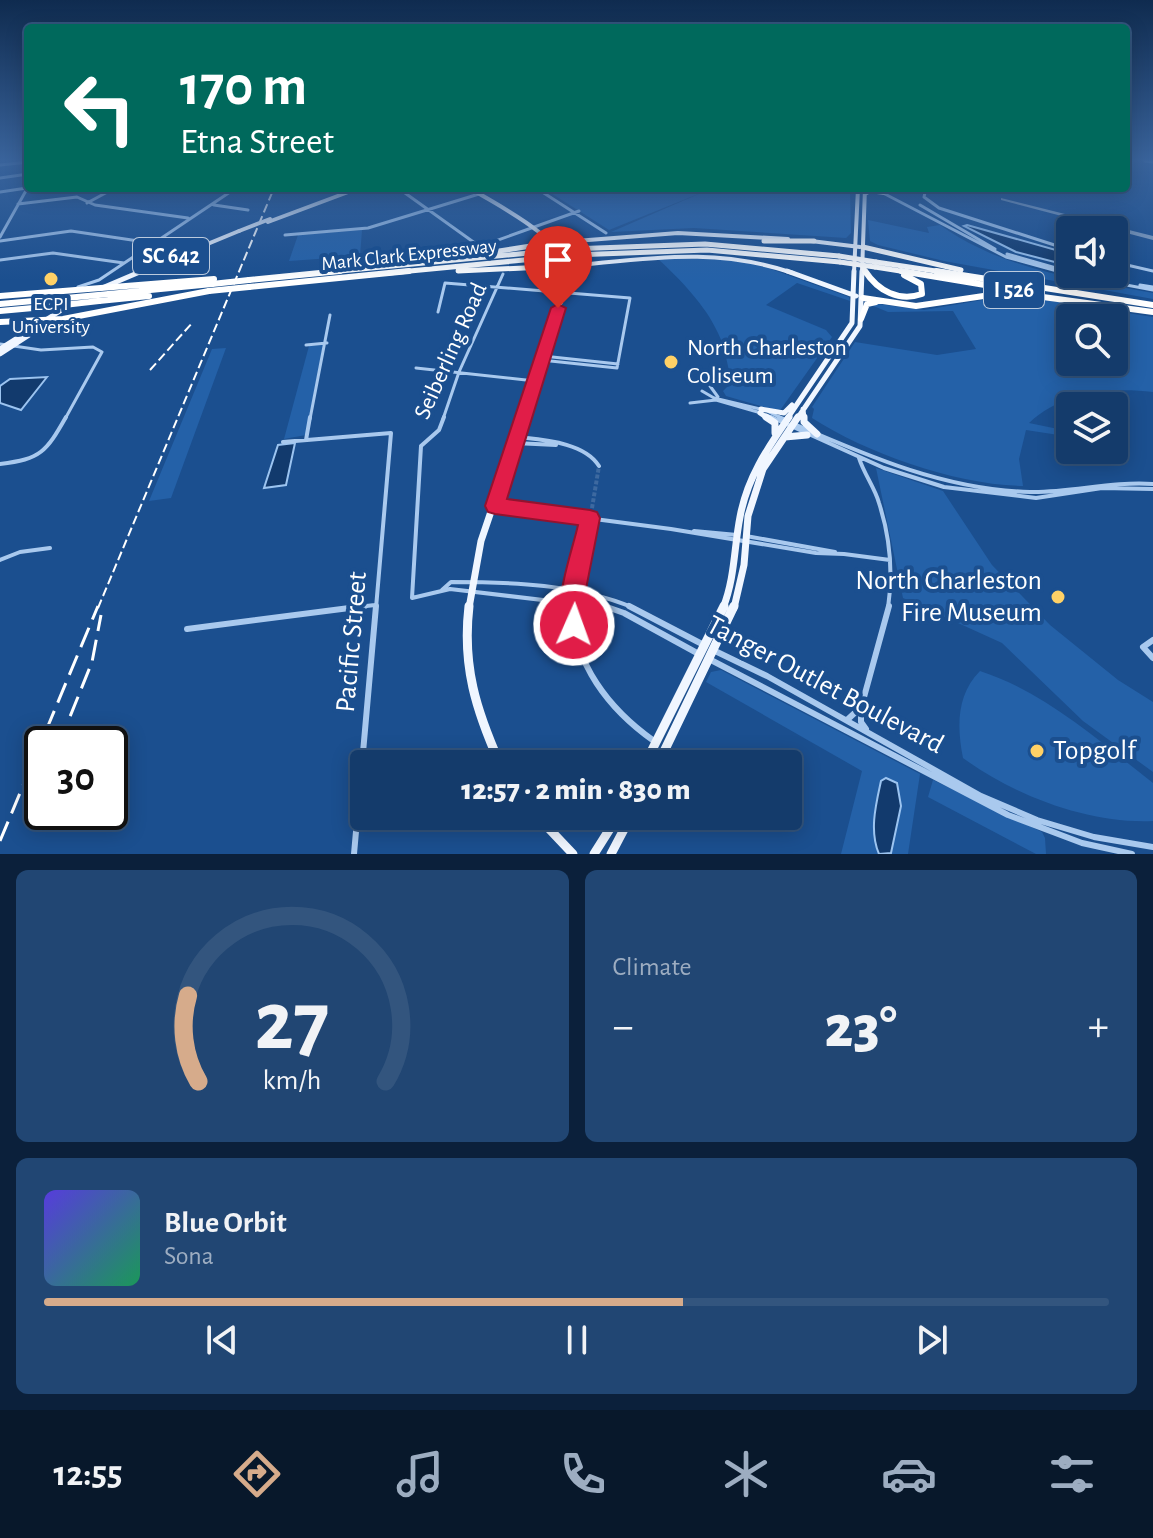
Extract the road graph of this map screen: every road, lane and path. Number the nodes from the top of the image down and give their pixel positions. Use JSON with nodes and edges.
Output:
{"nodes":[{"id":1,"x":20,"y":201,"type":"edge"},
{"id":2,"x":45,"y":201,"type":"edge"},
{"id":3,"x":83,"y":201,"type":"edge"},
{"id":4,"x":91,"y":201,"type":"edge"},
{"id":5,"x":218,"y":201,"type":"edge"},
{"id":6,"x":320,"y":201,"type":"edge"},
{"id":7,"x":324,"y":201,"type":"edge"},
{"id":8,"x":418,"y":201,"type":"edge"},
{"id":9,"x":451,"y":201,"type":"edge"},
{"id":10,"x":490,"y":201,"type":"edge"},
{"id":11,"x":558,"y":201,"type":"edge"},
{"id":12,"x":858,"y":201,"type":"edge"},
{"id":13,"x":864,"y":201,"type":"edge"},
{"id":14,"x":905,"y":201,"type":"edge"},
{"id":15,"x":910,"y":201,"type":"edge"},
{"id":16,"x":928,"y":201,"type":"edge"},
{"id":17,"x":87,"y":203,"type":"junction"},
{"id":18,"x":18,"y":204,"type":"junction"},
{"id":19,"x":212,"y":205,"type":"junction"},
{"id":20,"x":430,"y":209,"type":"junction"},
{"id":21,"x":248,"y":210,"type":"dead end"},
{"id":22,"x":577,"y":212,"type":"junction"},
{"id":23,"x":191,"y":219,"type":"junction"},
{"id":24,"x":269,"y":221,"type":"junction"},
{"id":25,"x":8,"y":223,"type":"junction"},
{"id":26,"x":0,"y":224,"type":"edge"},
{"id":27,"x":529,"y":228,"type":"junction"},
{"id":28,"x":238,"y":232,"type":"junction"},
{"id":29,"x":606,"y":233,"type":"dead end"},
{"id":30,"x":857,"y":233,"type":"junction"},
{"id":31,"x":285,"y":235,"type":"dead end"},
{"id":32,"x":0,"y":239,"type":"edge"},
{"id":33,"x":814,"y":241,"type":"junction"},
{"id":34,"x":651,"y":242,"type":"junction"},
{"id":35,"x":155,"y":243,"type":"junction"},
{"id":36,"x":548,"y":243,"type":"junction"},
{"id":37,"x":839,"y":243,"type":"junction"},
{"id":38,"x":479,"y":246,"type":"junction"},
{"id":39,"x":1056,"y":246,"type":"edge"},
{"id":40,"x":860,"y":247,"type":"junction"},
{"id":41,"x":571,"y":252,"type":"junction"},
{"id":42,"x":543,"y":255,"type":"junction"},
{"id":43,"x":437,"y":257,"type":"dead end"},
{"id":44,"x":840,"y":259,"type":"junction"},
{"id":45,"x":0,"y":260,"type":"edge"},
{"id":46,"x":125,"y":263,"type":"junction"},
{"id":47,"x":875,"y":264,"type":"junction"},
{"id":48,"x":1128,"y":265,"type":"edge"},
{"id":49,"x":564,"y":266,"type":"junction"},
{"id":50,"x":379,"y":268,"type":"junction"},
{"id":51,"x":863,"y":268,"type":"junction"},
{"id":52,"x":1056,"y":268,"type":"edge"},
{"id":53,"x":1153,"y":271,"type":"edge"},
{"id":54,"x":503,"y":274,"type":"dead end"},
{"id":55,"x":134,"y":275,"type":"junction"},
{"id":56,"x":360,"y":276,"type":"junction"},
{"id":57,"x":250,"y":281,"type":"junction"},
{"id":58,"x":102,"y":283,"type":"junction"},
{"id":59,"x":134,"y":284,"type":"junction"},
{"id":60,"x":211,"y":284,"type":"junction"},
{"id":61,"x":1128,"y":284,"type":"edge"},
{"id":62,"x":114,"y":285,"type":"junction"},
{"id":63,"x":499,"y":287,"type":"junction"},
{"id":64,"x":1153,"y":289,"type":"edge"},
{"id":65,"x":564,"y":292,"type":"junction"},
{"id":66,"x":0,"y":296,"type":"edge"},
{"id":67,"x":1097,"y":296,"type":"junction"},
{"id":68,"x":859,"y":297,"type":"junction"},
{"id":69,"x":881,"y":302,"type":"junction"},
{"id":70,"x":0,"y":304,"type":"edge"},
{"id":71,"x":1153,"y":305,"type":"edge"},
{"id":72,"x":0,"y":311,"type":"edge"},
{"id":73,"x":438,"y":312,"type":"dead end"},
{"id":74,"x":1153,"y":312,"type":"edge"},
{"id":75,"x":330,"y":315,"type":"dead end"},
{"id":76,"x":63,"y":319,"type":"junction"},
{"id":77,"x":861,"y":319,"type":"junction"},
{"id":78,"x":27,"y":320,"type":"junction"},
{"id":79,"x":48,"y":320,"type":"junction"},
{"id":80,"x":0,"y":322,"type":"edge"},
{"id":81,"x":32,"y":330,"type":"junction"},
{"id":82,"x":327,"y":343,"type":"junction"},
{"id":83,"x":306,"y":345,"type":"dead end"},
{"id":84,"x":4,"y":347,"type":"edge"},
{"id":85,"x":542,"y":358,"type":"junction"},
{"id":86,"x":416,"y":368,"type":"dead end"},
{"id":87,"x":459,"y":372,"type":"junction"},
{"id":88,"x":535,"y":381,"type":"junction"},
{"id":89,"x":710,"y":386,"type":"dead end"},
{"id":90,"x":803,"y":395,"type":"junction"},
{"id":91,"x":724,"y":399,"type":"junction"},
{"id":92,"x":716,"y":402,"type":"junction"},
{"id":93,"x":690,"y":403,"type":"dead end"},
{"id":94,"x":803,"y":409,"type":"junction"},
{"id":95,"x":761,"y":411,"type":"junction"},
{"id":96,"x":789,"y":423,"type":"junction"},
{"id":97,"x":817,"y":434,"type":"junction"},
{"id":98,"x":807,"y":435,"type":"junction"},
{"id":99,"x":778,"y":438,"type":"junction"},
{"id":100,"x":306,"y":440,"type":"junction"},
{"id":101,"x":516,"y":440,"type":"junction"},
{"id":102,"x":283,"y":442,"type":"dead end"},
{"id":103,"x":859,"y":457,"type":"junction"},
{"id":104,"x":0,"y":464,"type":"edge"},
{"id":105,"x":875,"y":464,"type":"junction"},
{"id":106,"x":599,"y":466,"type":"dead end"},
{"id":107,"x":888,"y":466,"type":"junction"},
{"id":108,"x":864,"y":469,"type":"junction"},
{"id":109,"x":1152,"y":488,"type":"edge"},
{"id":110,"x":495,"y":506,"type":"junction"},
{"id":111,"x":590,"y":516,"type":"junction"},
{"id":112,"x":742,"y":539,"type":"junction"},
{"id":113,"x":50,"y":548,"type":"dead end"},
{"id":114,"x":0,"y":560,"type":"edge"},
{"id":115,"x":890,"y":560,"type":"junction"},
{"id":116,"x":470,"y":586,"type":"junction"},
{"id":117,"x":574,"y":593,"type":"junction"},
{"id":118,"x":573,"y":601,"type":"junction"},
{"id":119,"x":375,"y":605,"type":"junction"},
{"id":120,"x":187,"y":629,"type":"dead end"},
{"id":121,"x":1153,"y":640,"type":"edge"},
{"id":122,"x":708,"y":653,"type":"junction"},
{"id":123,"x":1153,"y":658,"type":"edge"},
{"id":124,"x":861,"y":708,"type":"junction"},
{"id":125,"x":847,"y":720,"type":"junction"},
{"id":126,"x":867,"y":731,"type":"junction"},
{"id":127,"x":656,"y":743,"type":"junction"},
{"id":128,"x":666,"y":749,"type":"joint"},
{"id":129,"x":493,"y":750,"type":"edge"},
{"id":130,"x":652,"y":750,"type":"edge"},
{"id":131,"x":550,"y":830,"type":"edge"},
{"id":132,"x":609,"y":830,"type":"edge"},
{"id":133,"x":624,"y":830,"type":"edge"},
{"id":134,"x":1153,"y":847,"type":"edge"},
{"id":135,"x":354,"y":854,"type":"edge"},
{"id":136,"x":573,"y":854,"type":"edge"},
{"id":137,"x":594,"y":854,"type":"edge"},
{"id":138,"x":611,"y":854,"type":"edge"},
{"id":139,"x":1132,"y":854,"type":"edge"}],
"edges":[{"from":1,"to":18,"type":"street"},
{"from":2,"to":18,"type":"street"},
{"from":3,"to":17,"type":"street"},
{"from":4,"to":17,"type":"street"},
{"from":5,"to":19,"type":"street"},
{"from":6,"to":24,"type":"main road","number":"SC 642"},
{"from":7,"to":24,"type":"main road","number":"SC 642"},
{"from":8,"to":20,"type":"street"},
{"from":9,"to":20,"type":"street"},
{"from":10,"to":27,"type":"main road"},
{"from":11,"to":22,"type":"street"},
{"from":12,"to":30,"type":"main road"},
{"from":13,"to":40,"type":"main road"},
{"from":14,"to":64,"type":"street"},
{"from":15,"to":52,"type":"street"},
{"from":16,"to":39,"type":"street"},
{"from":17,"to":23,"type":"street"},
{"from":18,"to":25,"type":"street"},
{"from":19,"to":21,"type":"street"},
{"from":19,"to":23,"type":"street"},
{"from":20,"to":31,"type":"street"},
{"from":20,"to":38,"type":"street"},
{"from":22,"to":27,"type":"street"},
{"from":22,"to":29,"type":"street"},
{"from":23,"to":35,"type":"street"},
{"from":24,"to":28,"type":"main road","number":"SC 642","bridge":true},
{"from":25,"to":26,"type":"street"},
{"from":25,"to":32,"type":"street"},
{"from":27,"to":36,"type":"main road"},
{"from":27,"to":38,"type":"street"},
{"from":28,"to":55,"type":"main road","number":"SC 642"},
{"from":28,"to":58,"type":"main road","number":"SC 642"},
{"from":30,"to":37,"type":"main road"},
{"from":30,"to":40,"type":"main road"},
{"from":32,"to":35,"type":"street"},
{"from":33,"to":34,"type":"highway"},
{"from":33,"to":36,"type":"main road"},
{"from":33,"to":37,"type":"main road"},
{"from":34,"to":41,"type":"highway","name":"Mark Clark Expressway","number":"I 526"},
{"from":34,"to":44,"type":"highway","name":"Mark Clark Expressway","number":"I 526"},
{"from":35,"to":46,"type":"street"},
{"from":36,"to":49,"type":"main road"},
{"from":36,"to":50,"type":"highway"},
{"from":37,"to":40,"type":"main road"},
{"from":38,"to":43,"type":"street"},
{"from":40,"to":51,"type":"main road"},
{"from":40,"to":67,"type":"highway"},
{"from":40,"to":68,"type":"main road"},
{"from":41,"to":42,"type":"highway","name":"Mark Clark Expressway","number":"I 526","bridge":true},
{"from":41,"to":44,"type":"highway","name":"Mark Clark Expressway","number":"I 526"},
{"from":42,"to":50,"type":"highway","name":"Mark Clark Expressway","number":"I 526"},
{"from":42,"to":56,"type":"highway","name":"Mark Clark Expressway","number":"I 526"},
{"from":44,"to":47,"type":"highway","name":"Mark Clark Expressway","number":"I 526","bridge":true},
{"from":45,"to":46,"type":"street"},
{"from":46,"to":58,"type":"street"},
{"from":47,"to":51,"type":"highway"},
{"from":47,"to":67,"type":"highway","name":"Mark Clark Expressway","number":"I 526"},
{"from":47,"to":74,"type":"highway","name":"Mark Clark Expressway","number":"I 526"},
{"from":48,"to":53,"type":"street"},
{"from":49,"to":56,"type":"highway"},
{"from":49,"to":65,"type":"main road"},
{"from":49,"to":68,"type":"main road"},
{"from":50,"to":57,"type":"highway","name":"Mark Clark Expressway","number":"I 526"},
{"from":51,"to":68,"type":"main road"},
{"from":54,"to":63,"type":"street","name":"Seiberling Road"},
{"from":55,"to":59,"type":"highway"},
{"from":55,"to":62,"type":"main road","number":"SC 642"},
{"from":56,"to":57,"type":"highway","name":"Mark Clark Expressway","number":"I 526"},
{"from":57,"to":60,"type":"highway","name":"Mark Clark Expressway","number":"I 526","bridge":true},
{"from":57,"to":60,"type":"highway","bridge":true},
{"from":58,"to":62,"type":"highway"},
{"from":58,"to":66,"type":"highway"},
{"from":58,"to":79,"type":"main road","number":"SC 642"},
{"from":59,"to":60,"type":"highway"},
{"from":59,"to":62,"type":"highway"},
{"from":60,"to":70,"type":"highway","name":"Mark Clark Expressway","number":"I 526","bridge":true},
{"from":60,"to":72,"type":"highway","name":"Mark Clark Expressway","number":"I 526","bridge":true},
{"from":60,"to":76,"type":"highway"},
{"from":61,"to":64,"type":"street"},
{"from":62,"to":79,"type":"main road","number":"SC 642"},
{"from":63,"to":65,"type":"street"},
{"from":63,"to":73,"type":"street"},
{"from":63,"to":87,"type":"street","name":"Seiberling Road"},
{"from":65,"to":85,"type":"main road"},
{"from":65,"to":85,"type":"street"},
{"from":67,"to":71,"type":"highway","name":"Mark Clark Expressway","number":"I 526"},
{"from":68,"to":69,"type":"highway"},
{"from":68,"to":77,"type":"main road"},
{"from":68,"to":90,"type":"main road"},
{"from":69,"to":74,"type":"highway"},
{"from":69,"to":77,"type":"highway"},
{"from":75,"to":82,"type":"street"},
{"from":76,"to":79,"type":"highway"},
{"from":76,"to":81,"type":"highway"},
{"from":77,"to":94,"type":"main road"},
{"from":78,"to":79,"type":"highway"},
{"from":78,"to":80,"type":"highway"},
{"from":78,"to":81,"type":"highway"},
{"from":79,"to":81,"type":"main road","number":"SC 642"},
{"from":81,"to":84,"type":"main road","number":"SC 642"},
{"from":82,"to":83,"type":"street"},
{"from":82,"to":100,"type":"street"},
{"from":84,"to":104,"type":"street"},
{"from":85,"to":88,"type":"main road"},
{"from":86,"to":87,"type":"street"},
{"from":87,"to":88,"type":"street"},
{"from":87,"to":116,"type":"street","name":"Seiberling Road"},
{"from":88,"to":101,"type":"main road"},
{"from":89,"to":91,"type":"street"},
{"from":90,"to":95,"type":"main road"},
{"from":90,"to":96,"type":"main road"},
{"from":91,"to":92,"type":"street"},
{"from":91,"to":95,"type":"street"},
{"from":92,"to":93,"type":"street"},
{"from":92,"to":95,"type":"street"},
{"from":94,"to":96,"type":"main road"},
{"from":94,"to":97,"type":"main road"},
{"from":95,"to":96,"type":"street"},
{"from":95,"to":99,"type":"main road"},
{"from":96,"to":97,"type":"street"},
{"from":96,"to":98,"type":"street"},
{"from":96,"to":99,"type":"main road"},
{"from":97,"to":107,"type":"street"},
{"from":98,"to":99,"type":"main road"},
{"from":98,"to":103,"type":"street"},
{"from":99,"to":112,"type":"main road"},
{"from":100,"to":102,"type":"street"},
{"from":100,"to":119,"type":"street","name":"Pacific Street"},
{"from":101,"to":106,"type":"street"},
{"from":101,"to":110,"type":"main road"},
{"from":103,"to":105,"type":"street"},
{"from":103,"to":108,"type":"street"},
{"from":105,"to":107,"type":"street"},
{"from":105,"to":108,"type":"street"},
{"from":107,"to":109,"type":"street"},
{"from":108,"to":115,"type":"street"},
{"from":110,"to":111,"type":"street"},
{"from":110,"to":116,"type":"main road"},
{"from":111,"to":112,"type":"street"},
{"from":111,"to":117,"type":"street"},
{"from":112,"to":115,"type":"street"},
{"from":112,"to":122,"type":"main road"},
{"from":113,"to":114,"type":"street"},
{"from":115,"to":124,"type":"street"},
{"from":116,"to":117,"type":"street","name":"Tanger Outlet Boulevard"},
{"from":116,"to":118,"type":"street","name":"Tanger Outlet Boulevard"},
{"from":116,"to":129,"type":"main road"},
{"from":117,"to":118,"type":"street"},
{"from":117,"to":122,"type":"street","name":"Tanger Outlet Boulevard"},
{"from":118,"to":122,"type":"street","name":"Tanger Outlet Boulevard"},
{"from":118,"to":127,"type":"street"},
{"from":119,"to":120,"type":"street"},
{"from":119,"to":135,"type":"street","name":"Pacific Street"},
{"from":121,"to":123,"type":"street"},
{"from":122,"to":125,"type":"street","name":"Tanger Outlet Boulevard"},
{"from":122,"to":127,"type":"main road"},
{"from":122,"to":128,"type":"main road"},
{"from":122,"to":139,"type":"street","name":"Tanger Outlet Boulevard"},
{"from":124,"to":125,"type":"street"},
{"from":124,"to":126,"type":"street"},
{"from":125,"to":126,"type":"street","name":"Tanger Outlet Boulevard"},
{"from":126,"to":134,"type":"street","name":"Tanger Outlet Boulevard"},
{"from":127,"to":128,"type":"street"},
{"from":127,"to":130,"type":"main road"},
{"from":131,"to":136,"type":"main road"},
{"from":132,"to":137,"type":"main road"},
{"from":133,"to":138,"type":"main road"}]}
